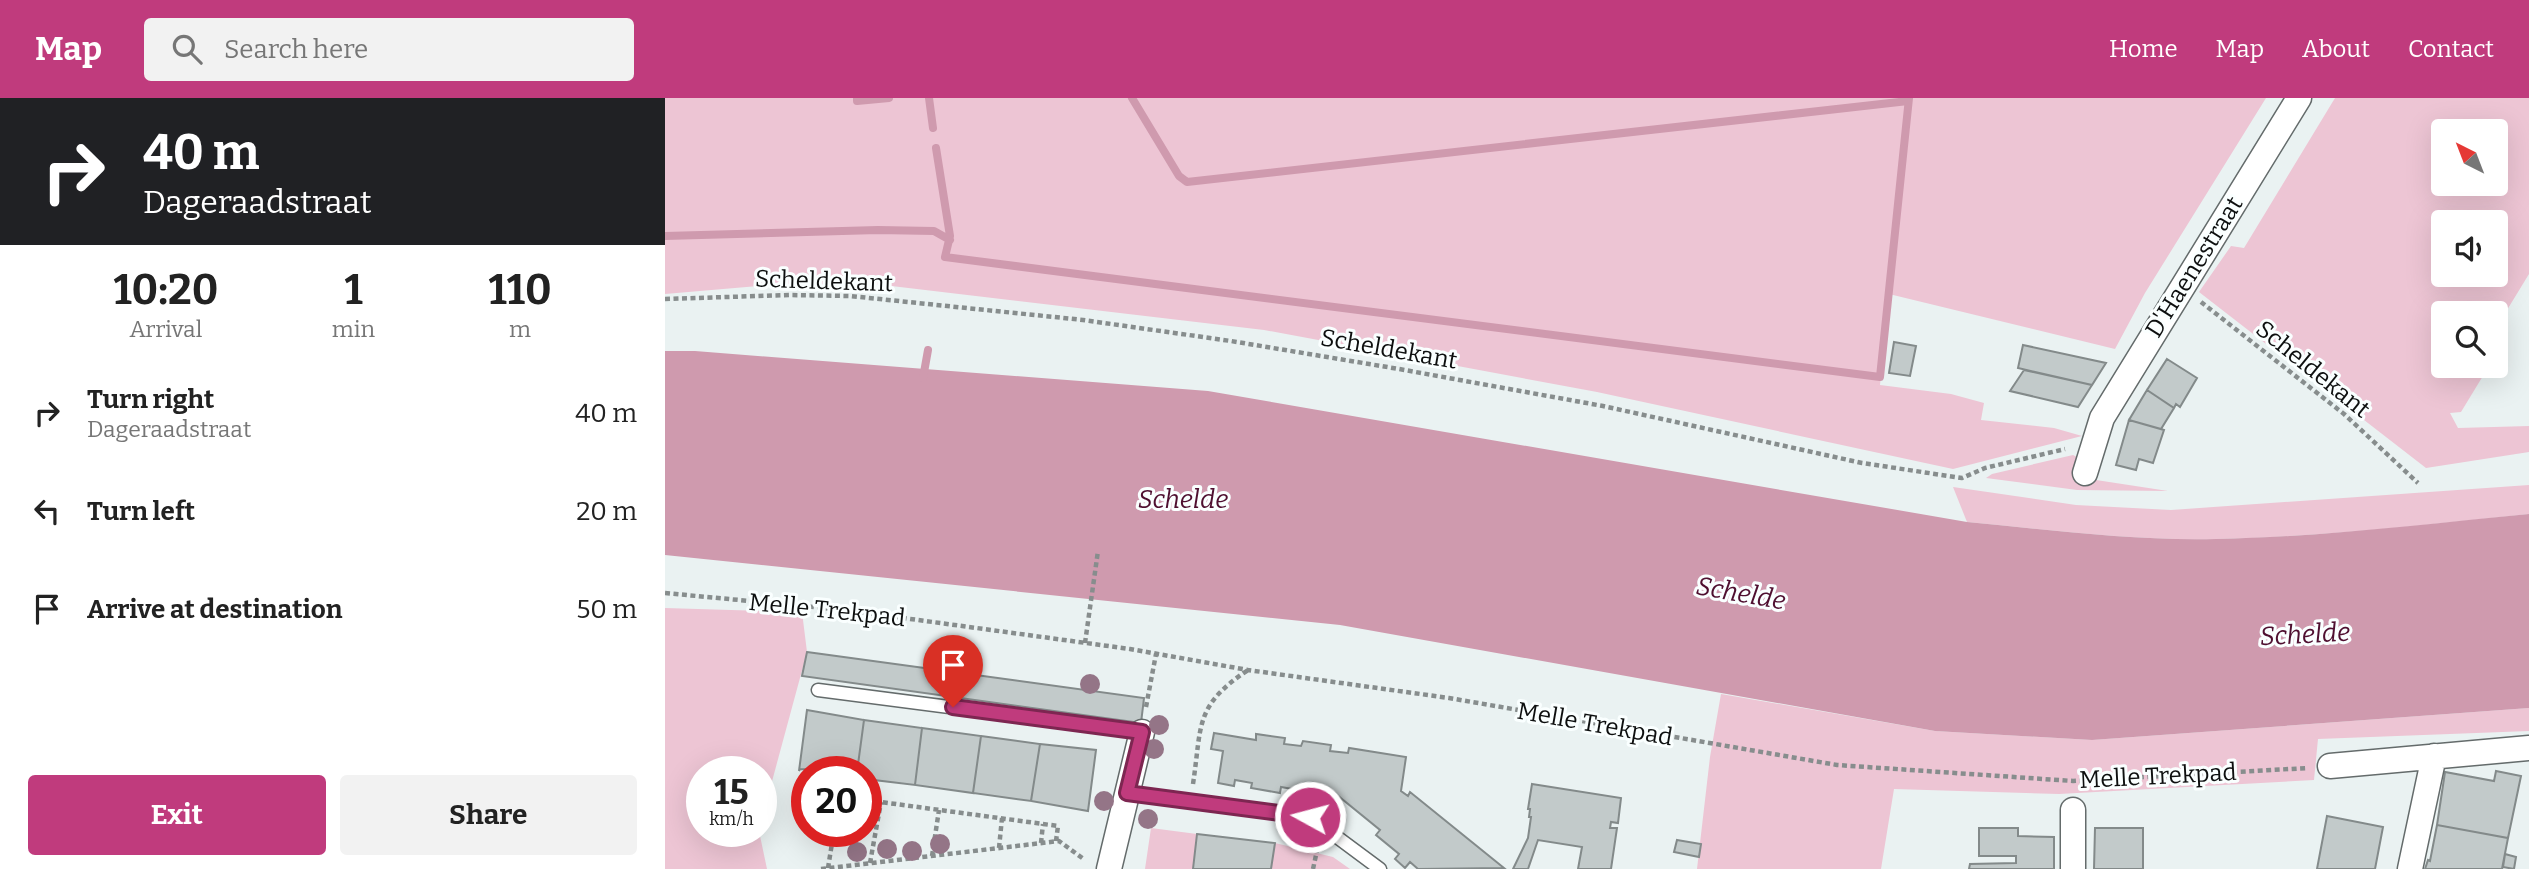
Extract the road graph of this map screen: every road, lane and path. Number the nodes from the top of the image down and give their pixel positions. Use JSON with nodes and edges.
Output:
{"nodes":[{"id":1,"x":2299,"y":98,"type":"edge"},
{"id":2,"x":2182,"y":287,"type":"junction"},
{"id":3,"x":665,"y":299,"type":"edge"},
{"id":4,"x":2094,"y":438,"type":"junction"},
{"id":5,"x":2085,"y":473,"type":"dead end"},
{"id":6,"x":2418,"y":483,"type":"dead end"},
{"id":7,"x":1098,"y":551,"type":"dead end"},
{"id":8,"x":665,"y":593,"type":"edge"},
{"id":9,"x":1085,"y":643,"type":"junction"},
{"id":10,"x":1156,"y":653,"type":"junction"},
{"id":11,"x":1248,"y":670,"type":"junction"},
{"id":12,"x":817,"y":690,"type":"dead end"},
{"id":13,"x":1142,"y":732,"type":"junction"},
{"id":14,"x":2529,"y":748,"type":"edge"},
{"id":15,"x":2434,"y":756,"type":"junction"},
{"id":16,"x":2330,"y":766,"type":"joint"},
{"id":17,"x":1127,"y":793,"type":"junction"},
{"id":18,"x":1191,"y":802,"type":"junction"},
{"id":19,"x":882,"y":803,"type":"edge"},
{"id":20,"x":939,"y":810,"type":"junction"},
{"id":21,"x":2073,"y":810,"type":"dead end"},
{"id":22,"x":1002,"y":818,"type":"junction"},
{"id":23,"x":1043,"y":824,"type":"junction"},
{"id":24,"x":1056,"y":841,"type":"junction"},
{"id":25,"x":1041,"y":843,"type":"junction"},
{"id":26,"x":831,"y":847,"type":"edge"},
{"id":27,"x":873,"y":847,"type":"edge"},
{"id":28,"x":999,"y":848,"type":"junction"},
{"id":29,"x":932,"y":856,"type":"junction"},
{"id":30,"x":870,"y":863,"type":"junction"},
{"id":31,"x":1110,"y":865,"type":"edge"},
{"id":32,"x":828,"y":868,"type":"edge"},
{"id":33,"x":821,"y":869,"type":"edge"},
{"id":34,"x":1380,"y":869,"type":"edge"},
{"id":35,"x":2073,"y":869,"type":"edge"},
{"id":36,"x":2410,"y":869,"type":"edge"}],
"edges":[{"from":1,"to":2,"type":"street","name":"D'Haenestraat"},
{"from":2,"to":4,"type":"street","name":"D'Haenestraat"},
{"from":2,"to":6,"type":"path","name":"Scheldekant"},
{"from":3,"to":4,"type":"path","name":"Scheldekant"},
{"from":4,"to":5,"type":"street","name":"D'Haenestraat"},
{"from":7,"to":9,"type":"path"},
{"from":8,"to":9,"type":"path","name":"Melle Trekpad"},
{"from":9,"to":10,"type":"path","name":"Melle Trekpad"},
{"from":10,"to":11,"type":"path","name":"Melle Trekpad"},
{"from":10,"to":13,"type":"path"},
{"from":11,"to":16,"type":"path","name":"Melle Trekpad"},
{"from":11,"to":18,"type":"path"},
{"from":12,"to":13,"type":"lane"},
{"from":13,"to":17,"type":"street"},
{"from":14,"to":15,"type":"street"},
{"from":15,"to":16,"type":"street"},
{"from":15,"to":36,"type":"street"},
{"from":17,"to":18,"type":"lane"},
{"from":17,"to":31,"type":"street"},
{"from":18,"to":34,"type":"lane"},
{"from":19,"to":20,"type":"path"},
{"from":20,"to":22,"type":"path"},
{"from":20,"to":29,"type":"path"},
{"from":21,"to":35,"type":"street"},
{"from":22,"to":23,"type":"path"},
{"from":22,"to":28,"type":"path"},
{"from":23,"to":24,"type":"path"},
{"from":23,"to":25,"type":"path"},
{"from":24,"to":25,"type":"path"},
{"from":24,"to":31,"type":"path"},
{"from":25,"to":28,"type":"path"},
{"from":26,"to":32,"type":"path"},
{"from":27,"to":30,"type":"path"},
{"from":28,"to":29,"type":"path"},
{"from":29,"to":30,"type":"path"},
{"from":30,"to":32,"type":"path"},
{"from":32,"to":33,"type":"path"}]}
